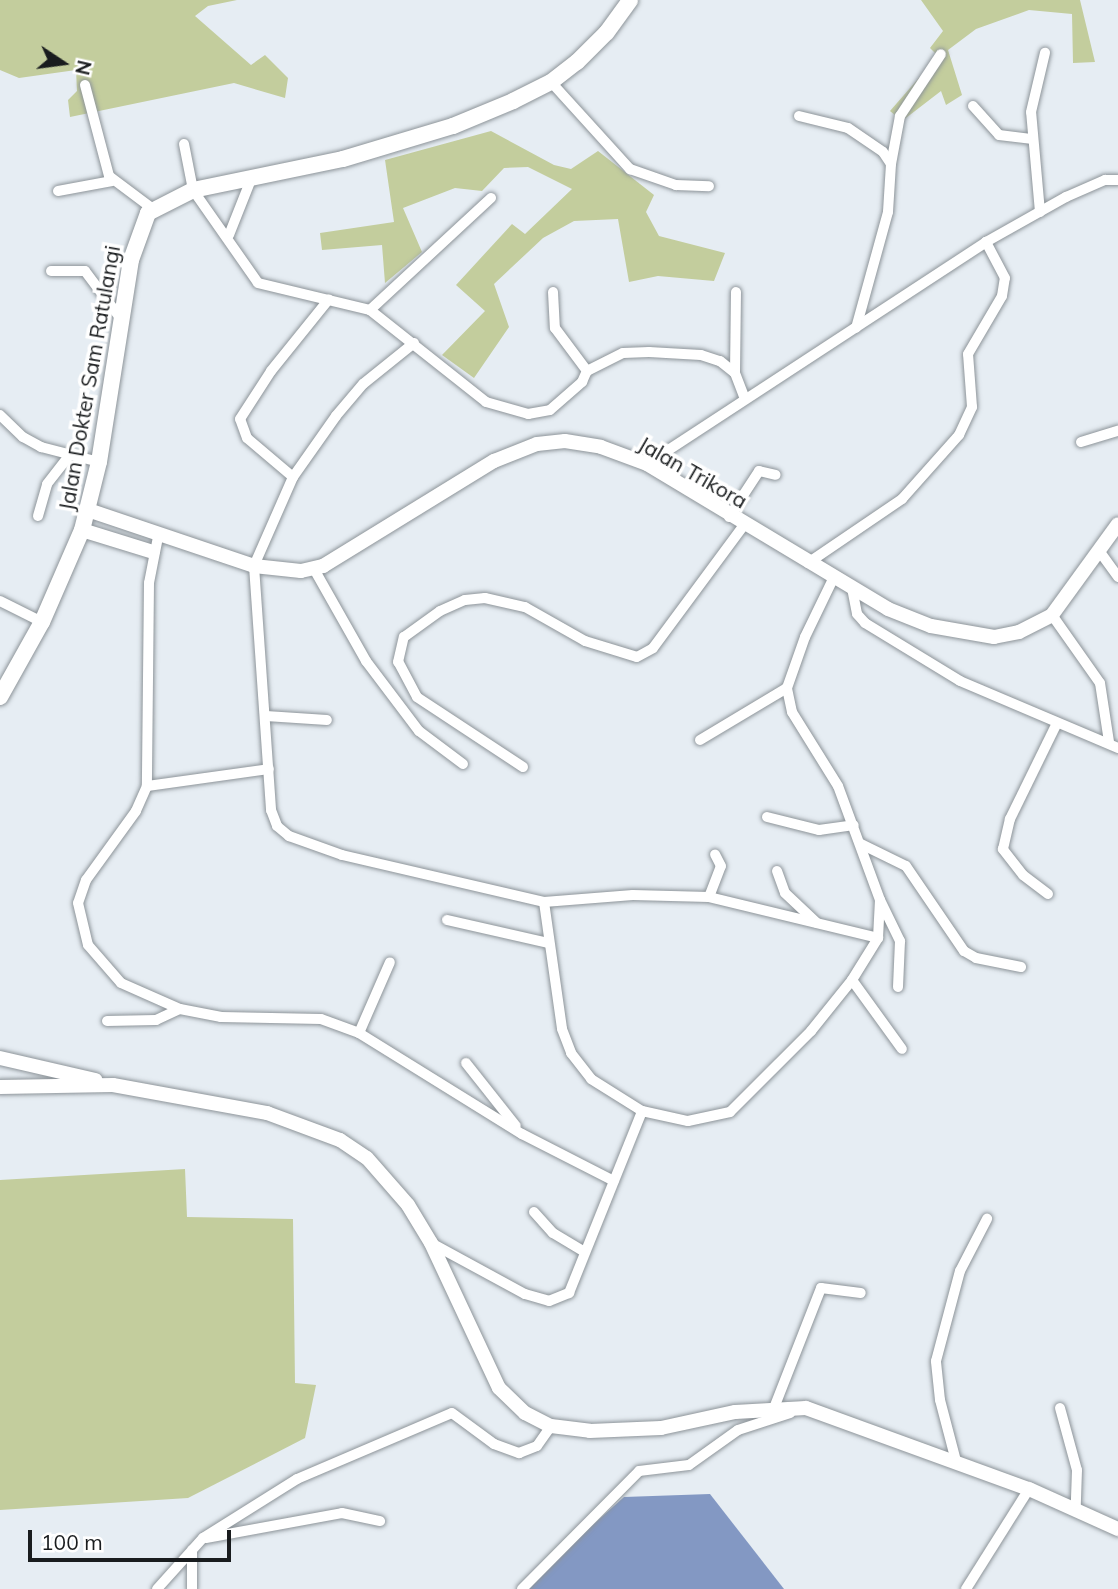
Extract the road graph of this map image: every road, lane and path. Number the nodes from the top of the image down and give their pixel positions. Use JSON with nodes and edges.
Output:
{"nodes":[{"id":1,"x":629,"y":0,"type":"edge"},
{"id":2,"x":1045,"y":53,"type":"dead end"},
{"id":3,"x":941,"y":54,"type":"dead end"},
{"id":4,"x":551,"y":82,"type":"junction"},
{"id":5,"x":85,"y":85,"type":"dead end"},
{"id":6,"x":972,"y":106,"type":"dead end"},
{"id":7,"x":799,"y":116,"type":"dead end"},
{"id":8,"x":1031,"y":139,"type":"junction"},
{"id":9,"x":184,"y":144,"type":"dead end"},
{"id":10,"x":891,"y":164,"type":"junction"},
{"id":11,"x":252,"y":177,"type":"junction"},
{"id":12,"x":1118,"y":180,"type":"edge"},
{"id":13,"x":112,"y":181,"type":"junction"},
{"id":14,"x":709,"y":186,"type":"dead end"},
{"id":15,"x":193,"y":190,"type":"junction"},
{"id":16,"x":58,"y":191,"type":"dead end"},
{"id":17,"x":491,"y":198,"type":"dead end"},
{"id":18,"x":153,"y":209,"type":"junction"},
{"id":19,"x":1040,"y":212,"type":"junction"},
{"id":20,"x":229,"y":235,"type":"junction"},
{"id":21,"x":986,"y":242,"type":"junction"},
{"id":22,"x":51,"y":271,"type":"dead end"},
{"id":23,"x":553,"y":292,"type":"dead end"},
{"id":24,"x":736,"y":292,"type":"dead end"},
{"id":25,"x":329,"y":299,"type":"junction"},
{"id":26,"x":370,"y":310,"type":"junction"},
{"id":27,"x":121,"y":319,"type":"junction"},
{"id":28,"x":856,"y":328,"type":"junction"},
{"id":29,"x":414,"y":343,"type":"junction"},
{"id":30,"x":587,"y":371,"type":"junction"},
{"id":31,"x":735,"y":373,"type":"junction"},
{"id":32,"x":746,"y":399,"type":"junction"},
{"id":33,"x":0,"y":415,"type":"edge"},
{"id":34,"x":1118,"y":431,"type":"edge"},
{"id":35,"x":1081,"y":442,"type":"dead end"},
{"id":36,"x":70,"y":455,"type":"junction"},
{"id":37,"x":99,"y":462,"type":"junction"},
{"id":38,"x":647,"y":464,"type":"junction"},
{"id":39,"x":776,"y":475,"type":"dead end"},
{"id":40,"x":293,"y":477,"type":"junction"},
{"id":41,"x":88,"y":510,"type":"junction"},
{"id":42,"x":38,"y":516,"type":"dead end"},
{"id":43,"x":729,"y":517,"type":"junction"},
{"id":44,"x":1118,"y":524,"type":"edge"},
{"id":45,"x":744,"y":526,"type":"junction"},
{"id":46,"x":82,"y":530,"type":"junction"},
{"id":47,"x":158,"y":537,"type":"junction"},
{"id":48,"x":153,"y":552,"type":"junction"},
{"id":49,"x":1100,"y":552,"type":"junction"},
{"id":50,"x":808,"y":563,"type":"junction"},
{"id":51,"x":254,"y":566,"type":"junction"},
{"id":52,"x":314,"y":569,"type":"junction"},
{"id":53,"x":1118,"y":577,"type":"edge"},
{"id":54,"x":834,"y":578,"type":"junction"},
{"id":55,"x":852,"y":588,"type":"junction"},
{"id":56,"x":0,"y":601,"type":"edge"},
{"id":57,"x":1052,"y":615,"type":"junction"},
{"id":58,"x":43,"y":622,"type":"junction"},
{"id":59,"x":788,"y":688,"type":"junction"},
{"id":60,"x":0,"y":697,"type":"edge"},
{"id":61,"x":266,"y":716,"type":"junction"},
{"id":62,"x":327,"y":720,"type":"dead end"},
{"id":63,"x":1057,"y":723,"type":"junction"},
{"id":64,"x":700,"y":740,"type":"dead end"},
{"id":65,"x":1114,"y":745,"type":"edge"},
{"id":66,"x":463,"y":764,"type":"dead end"},
{"id":67,"x":523,"y":767,"type":"dead end"},
{"id":68,"x":269,"y":769,"type":"junction"},
{"id":69,"x":147,"y":786,"type":"junction"},
{"id":70,"x":767,"y":817,"type":"dead end"},
{"id":71,"x":854,"y":825,"type":"junction"},
{"id":72,"x":861,"y":845,"type":"junction"},
{"id":73,"x":716,"y":854,"type":"dead end"},
{"id":74,"x":777,"y":871,"type":"dead end"},
{"id":75,"x":1048,"y":894,"type":"dead end"},
{"id":76,"x":709,"y":897,"type":"junction"},
{"id":77,"x":880,"y":900,"type":"junction"},
{"id":78,"x":544,"y":902,"type":"junction"},
{"id":79,"x":447,"y":920,"type":"dead end"},
{"id":80,"x":819,"y":924,"type":"junction"},
{"id":81,"x":878,"y":938,"type":"junction"},
{"id":82,"x":548,"y":943,"type":"junction"},
{"id":83,"x":390,"y":962,"type":"dead end"},
{"id":84,"x":1021,"y":967,"type":"dead end"},
{"id":85,"x":852,"y":980,"type":"junction"},
{"id":86,"x":898,"y":987,"type":"dead end"},
{"id":87,"x":180,"y":1009,"type":"junction"},
{"id":88,"x":107,"y":1021,"type":"dead end"},
{"id":89,"x":359,"y":1033,"type":"junction"},
{"id":90,"x":902,"y":1049,"type":"dead end"},
{"id":91,"x":0,"y":1058,"type":"edge"},
{"id":92,"x":466,"y":1063,"type":"dead end"},
{"id":93,"x":113,"y":1085,"type":"junction"},
{"id":94,"x":0,"y":1087,"type":"edge"},
{"id":95,"x":642,"y":1111,"type":"junction"},
{"id":96,"x":522,"y":1133,"type":"junction"},
{"id":97,"x":614,"y":1181,"type":"junction"},
{"id":98,"x":534,"y":1212,"type":"dead end"},
{"id":99,"x":987,"y":1219,"type":"dead end"},
{"id":100,"x":431,"y":1243,"type":"junction"},
{"id":101,"x":585,"y":1252,"type":"junction"},
{"id":102,"x":861,"y":1293,"type":"dead end"},
{"id":103,"x":774,"y":1408,"type":"junction"},
{"id":104,"x":806,"y":1408,"type":"junction"},
{"id":105,"x":1060,"y":1408,"type":"dead end"},
{"id":106,"x":551,"y":1426,"type":"junction"},
{"id":107,"x":956,"y":1461,"type":"junction"},
{"id":108,"x":1030,"y":1489,"type":"junction"},
{"id":109,"x":1076,"y":1507,"type":"junction"},
{"id":110,"x":380,"y":1521,"type":"dead end"},
{"id":111,"x":1118,"y":1529,"type":"edge"},
{"id":112,"x":203,"y":1538,"type":"junction"},
{"id":113,"x":192,"y":1550,"type":"junction"},
{"id":114,"x":157,"y":1589,"type":"edge"},
{"id":115,"x":192,"y":1589,"type":"edge"},
{"id":116,"x":522,"y":1589,"type":"edge"},
{"id":117,"x":966,"y":1589,"type":"edge"}],
"edges":[{"from":1,"to":4,"type":"main road"},
{"from":2,"to":8,"type":"street"},
{"from":3,"to":10,"type":"street"},
{"from":4,"to":11,"type":"main road"},
{"from":4,"to":14,"type":"street"},
{"from":5,"to":13,"type":"street"},
{"from":6,"to":8,"type":"street"},
{"from":7,"to":10,"type":"street"},
{"from":8,"to":19,"type":"street"},
{"from":9,"to":15,"type":"street"},
{"from":10,"to":28,"type":"street"},
{"from":11,"to":15,"type":"main road"},
{"from":11,"to":20,"type":"street"},
{"from":12,"to":19,"type":"street"},
{"from":13,"to":16,"type":"street"},
{"from":13,"to":18,"type":"street"},
{"from":15,"to":18,"type":"main road"},
{"from":15,"to":20,"type":"street"},
{"from":17,"to":26,"type":"street"},
{"from":18,"to":27,"type":"main road","name":"Jalan Dokter Sam Ratulangi"},
{"from":19,"to":21,"type":"street"},
{"from":20,"to":25,"type":"street"},
{"from":21,"to":28,"type":"street"},
{"from":21,"to":50,"type":"street"},
{"from":22,"to":27,"type":"street"},
{"from":23,"to":30,"type":"street"},
{"from":24,"to":31,"type":"street"},
{"from":25,"to":26,"type":"street"},
{"from":25,"to":40,"type":"street"},
{"from":26,"to":29,"type":"street"},
{"from":27,"to":37,"type":"main road","name":"Jalan Dokter Sam Ratulangi"},
{"from":28,"to":32,"type":"street"},
{"from":29,"to":30,"type":"street"},
{"from":29,"to":40,"type":"street"},
{"from":30,"to":31,"type":"street"},
{"from":31,"to":32,"type":"street"},
{"from":32,"to":38,"type":"street"},
{"from":33,"to":36,"type":"street"},
{"from":34,"to":35,"type":"street"},
{"from":36,"to":37,"type":"street"},
{"from":36,"to":42,"type":"street"},
{"from":37,"to":41,"type":"main road","name":"Jalan Dokter Sam Ratulangi"},
{"from":38,"to":43,"type":"street","name":"Jalan Trikora"},
{"from":38,"to":52,"type":"street","name":"Jalan Trikora"},
{"from":39,"to":43,"type":"street"},
{"from":40,"to":51,"type":"street"},
{"from":41,"to":46,"type":"main road","name":"Jalan Dokter Sam Ratulangi"},
{"from":41,"to":47,"type":"street"},
{"from":43,"to":45,"type":"street","name":"Jalan Trikora"},
{"from":44,"to":49,"type":"street","name":"Jalan Trikora"},
{"from":45,"to":50,"type":"street","name":"Jalan Trikora"},
{"from":45,"to":67,"type":"street"},
{"from":46,"to":48,"type":"street"},
{"from":46,"to":58,"type":"main road","name":"Jalan Dokter Sam Ratulangi"},
{"from":47,"to":48,"type":"street"},
{"from":47,"to":51,"type":"street"},
{"from":48,"to":69,"type":"street"},
{"from":49,"to":53,"type":"street"},
{"from":49,"to":57,"type":"street","name":"Jalan Trikora"},
{"from":50,"to":54,"type":"street","name":"Jalan Trikora"},
{"from":51,"to":52,"type":"street"},
{"from":51,"to":61,"type":"street"},
{"from":52,"to":66,"type":"street"},
{"from":54,"to":55,"type":"street","name":"Jalan Trikora"},
{"from":54,"to":59,"type":"street"},
{"from":55,"to":57,"type":"street","name":"Jalan Trikora"},
{"from":55,"to":63,"type":"street"},
{"from":56,"to":58,"type":"street"},
{"from":57,"to":65,"type":"street"},
{"from":58,"to":60,"type":"main road","name":"Jalan Dokter Sam Ratulangi"},
{"from":59,"to":64,"type":"street"},
{"from":59,"to":71,"type":"street"},
{"from":61,"to":62,"type":"street"},
{"from":61,"to":68,"type":"street"},
{"from":63,"to":65,"type":"street"},
{"from":63,"to":75,"type":"street"},
{"from":68,"to":69,"type":"street"},
{"from":68,"to":78,"type":"street"},
{"from":69,"to":87,"type":"street"},
{"from":70,"to":71,"type":"street"},
{"from":71,"to":72,"type":"street"},
{"from":72,"to":77,"type":"street"},
{"from":72,"to":84,"type":"street"},
{"from":73,"to":76,"type":"street"},
{"from":74,"to":80,"type":"street"},
{"from":76,"to":78,"type":"street"},
{"from":76,"to":80,"type":"street"},
{"from":77,"to":81,"type":"street"},
{"from":77,"to":86,"type":"street"},
{"from":78,"to":82,"type":"street"},
{"from":79,"to":82,"type":"street"},
{"from":80,"to":81,"type":"street"},
{"from":81,"to":85,"type":"street"},
{"from":82,"to":95,"type":"street"},
{"from":83,"to":89,"type":"street"},
{"from":85,"to":90,"type":"street"},
{"from":85,"to":95,"type":"street"},
{"from":87,"to":88,"type":"street"},
{"from":87,"to":89,"type":"street"},
{"from":89,"to":96,"type":"street"},
{"from":91,"to":93,"type":"street"},
{"from":92,"to":96,"type":"street"},
{"from":93,"to":94,"type":"street"},
{"from":93,"to":100,"type":"street"},
{"from":95,"to":97,"type":"street"},
{"from":96,"to":97,"type":"street"},
{"from":97,"to":101,"type":"street"},
{"from":98,"to":101,"type":"street"},
{"from":99,"to":107,"type":"street"},
{"from":100,"to":101,"type":"street"},
{"from":100,"to":106,"type":"street"},
{"from":102,"to":103,"type":"street"},
{"from":103,"to":104,"type":"street"},
{"from":103,"to":106,"type":"street"},
{"from":104,"to":107,"type":"street"},
{"from":104,"to":116,"type":"street"},
{"from":105,"to":109,"type":"street"},
{"from":106,"to":112,"type":"street"},
{"from":107,"to":108,"type":"street"},
{"from":108,"to":109,"type":"street"},
{"from":108,"to":117,"type":"street"},
{"from":109,"to":111,"type":"street"},
{"from":110,"to":112,"type":"street"},
{"from":112,"to":113,"type":"street"},
{"from":113,"to":114,"type":"street"},
{"from":113,"to":115,"type":"street"}]}
